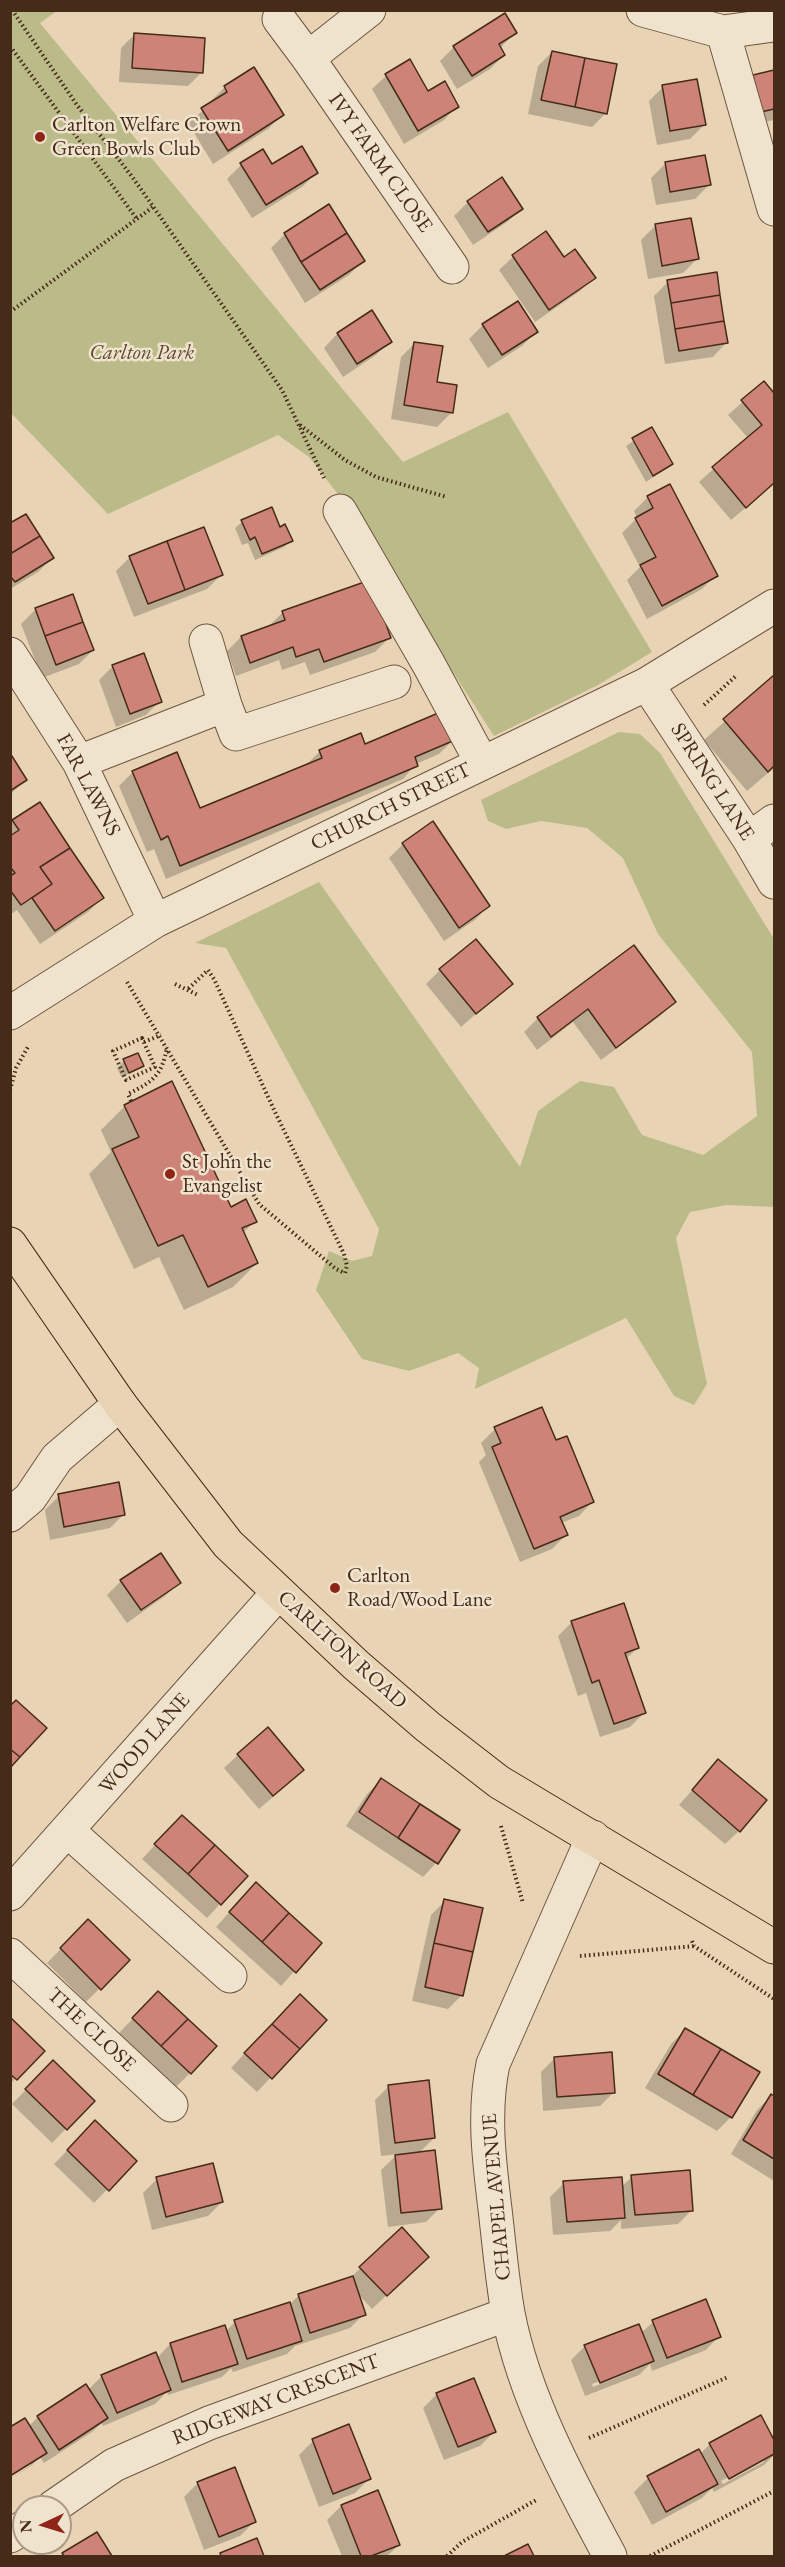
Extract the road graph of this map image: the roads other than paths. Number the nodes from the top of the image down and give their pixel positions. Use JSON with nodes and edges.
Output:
{"nodes":[{"id":1,"x":369,"y":10,"type":"edge"},
{"id":2,"x":643,"y":10,"type":"edge"},
{"id":3,"x":279,"y":20,"type":"dead end"},
{"id":4,"x":774,"y":26,"type":"edge"},
{"id":5,"x":723,"y":32,"type":"junction"},
{"id":6,"x":308,"y":58,"type":"junction"},
{"id":7,"x":774,"y":209,"type":"edge"},
{"id":8,"x":452,"y":267,"type":"dead end"},
{"id":9,"x":340,"y":511,"type":"road end"},
{"id":10,"x":774,"y":606,"type":"edge"},
{"id":11,"x":206,"y":641,"type":"dead end"},
{"id":12,"x":10,"y":654,"type":"edge"},
{"id":13,"x":394,"y":682,"type":"dead end"},
{"id":14,"x":647,"y":684,"type":"junction"},
{"id":15,"x":225,"y":705,"type":"junction"},
{"id":16,"x":79,"y":762,"type":"junction"},
{"id":17,"x":482,"y":763,"type":"junction"},
{"id":18,"x":762,"y":830,"type":"edge"},
{"id":19,"x":774,"y":882,"type":"edge"},
{"id":20,"x":155,"y":921,"type":"junction"},
{"id":21,"x":10,"y":1013,"type":"edge"},
{"id":22,"x":10,"y":1244,"type":"edge"},
{"id":23,"x":120,"y":1404,"type":"junction"},
{"id":24,"x":10,"y":1515,"type":"edge"},
{"id":25,"x":278,"y":1593,"type":"junction"},
{"id":26,"x":69,"y":1832,"type":"junction"},
{"id":27,"x":593,"y":1837,"type":"junction"},
{"id":28,"x":10,"y":1894,"type":"edge"},
{"id":29,"x":774,"y":1947,"type":"edge"},
{"id":30,"x":10,"y":1955,"type":"edge"},
{"id":31,"x":230,"y":1976,"type":"dead end"},
{"id":32,"x":171,"y":2105,"type":"dead end"},
{"id":33,"x":508,"y":2314,"type":"junction"},
{"id":34,"x":70,"y":2495,"type":"edge"},
{"id":35,"x":610,"y":2556,"type":"edge"}],
"edges":[{"from":1,"to":6,"type":"street"},
{"from":2,"to":5,"type":"street"},
{"from":3,"to":6,"type":"street","name":"IVY FARM CLOSE"},
{"from":4,"to":5,"type":"street"},
{"from":5,"to":7,"type":"street"},
{"from":6,"to":8,"type":"street","name":"IVY FARM CLOSE"},
{"from":9,"to":17,"type":"street"},
{"from":10,"to":14,"type":"street","name":"CHURCH STREET"},
{"from":11,"to":15,"type":"street"},
{"from":12,"to":16,"type":"street","name":"FAR LAWNS"},
{"from":13,"to":15,"type":"street"},
{"from":14,"to":17,"type":"street","name":"CHURCH STREET"},
{"from":14,"to":18,"type":"street","name":"SPRING LANE"},
{"from":15,"to":16,"type":"street"},
{"from":16,"to":20,"type":"street","name":"FAR LAWNS"},
{"from":17,"to":20,"type":"street","name":"CHURCH STREET"},
{"from":18,"to":19,"type":"street","name":"SPRING LANE"},
{"from":20,"to":21,"type":"street","name":"CHURCH STREET"},
{"from":22,"to":23,"type":"main road","name":"CARLTON ROAD"},
{"from":23,"to":24,"type":"street"},
{"from":23,"to":25,"type":"main road","name":"CARLTON ROAD"},
{"from":25,"to":26,"type":"street","name":"WOOD LANE"},
{"from":25,"to":27,"type":"main road","name":"CARLTON ROAD"},
{"from":26,"to":28,"type":"street","name":"WOOD LANE"},
{"from":26,"to":31,"type":"street"},
{"from":27,"to":29,"type":"main road","name":"CARLTON ROAD"},
{"from":27,"to":33,"type":"street","name":"CHAPEL AVENUE"},
{"from":30,"to":32,"type":"street","name":"THE CLOSE"},
{"from":33,"to":34,"type":"street","name":"RIDGEWAY CRESCENT"},
{"from":33,"to":35,"type":"street","name":"CHAPEL AVENUE"}]}
